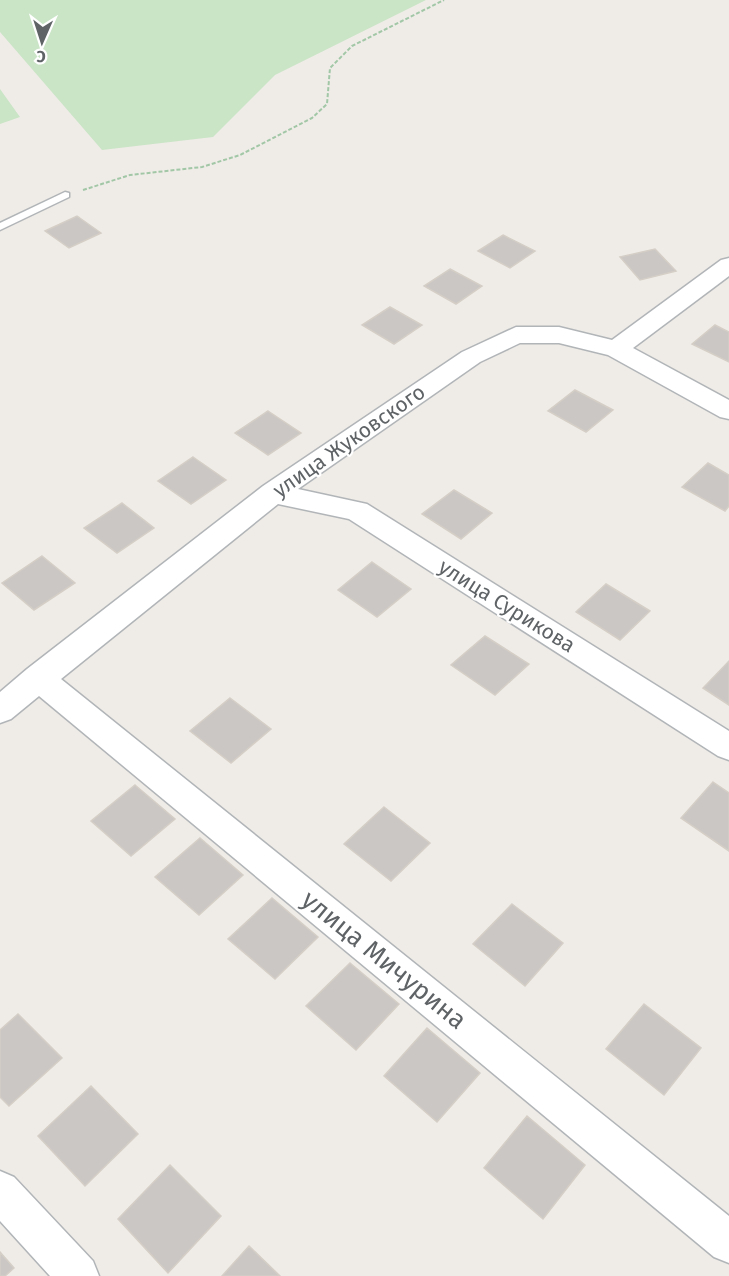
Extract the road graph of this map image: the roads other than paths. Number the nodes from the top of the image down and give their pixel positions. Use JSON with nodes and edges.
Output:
{"nodes":[{"id":1,"x":65,"y":195,"type":"road end"},
{"id":2,"x":0,"y":227,"type":"edge"},
{"id":3,"x":729,"y":265,"type":"edge"},
{"id":4,"x":616,"y":349,"type":"junction"},
{"id":5,"x":729,"y":411,"type":"edge"},
{"id":6,"x":273,"y":493,"type":"junction"},
{"id":7,"x":38,"y":678,"type":"junction"},
{"id":8,"x":0,"y":710,"type":"edge"},
{"id":9,"x":729,"y":747,"type":"edge"},
{"id":10,"x":0,"y":1191,"type":"edge"},
{"id":11,"x":729,"y":1242,"type":"edge"},
{"id":12,"x":78,"y":1276,"type":"edge"}],
"edges":[{"from":1,"to":2,"type":"lane"},
{"from":3,"to":4,"type":"street"},
{"from":4,"to":5,"type":"street","name":"улица Жуковского"},
{"from":4,"to":6,"type":"street","name":"улица Жуковского"},
{"from":6,"to":7,"type":"street","name":"улица Жуковского"},
{"from":6,"to":9,"type":"street","name":"улица Сурикова"},
{"from":7,"to":8,"type":"street","name":"улица Жуковского"},
{"from":7,"to":11,"type":"street","name":"улица Мичурина"},
{"from":10,"to":12,"type":"street"}]}
